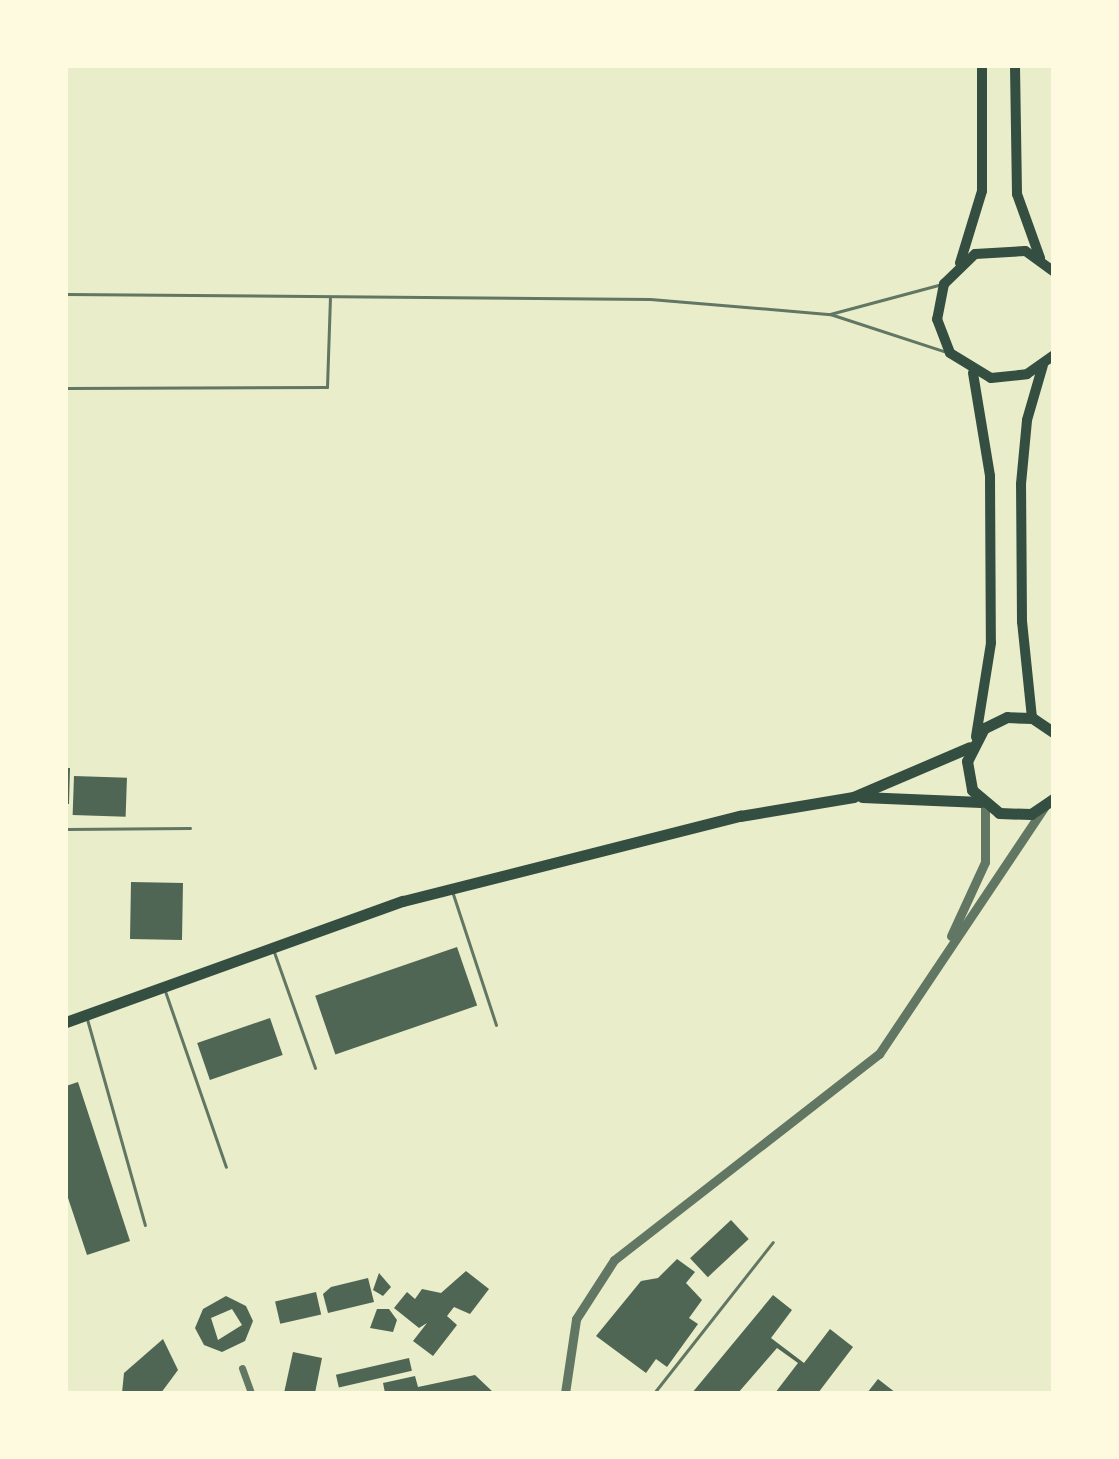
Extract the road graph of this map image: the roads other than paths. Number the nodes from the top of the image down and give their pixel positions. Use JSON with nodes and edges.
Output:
{"nodes":[{"id":1,"x":982,"y":66,"type":"edge"},
{"id":2,"x":1015,"y":66,"type":"edge"},
{"id":3,"x":1040,"y":258,"type":"junction"},
{"id":4,"x":960,"y":263,"type":"junction"},
{"id":5,"x":1053,"y":271,"type":"edge"},
{"id":6,"x":944,"y":284,"type":"junction"},
{"id":7,"x":66,"y":294,"type":"edge"},
{"id":8,"x":330,"y":298,"type":"junction"},
{"id":9,"x":830,"y":314,"type":"junction"},
{"id":10,"x":950,"y":353,"type":"junction"},
{"id":11,"x":1053,"y":356,"type":"edge"},
{"id":12,"x":1043,"y":365,"type":"junction"},
{"id":13,"x":973,"y":373,"type":"junction"},
{"id":14,"x":66,"y":388,"type":"edge"},
{"id":15,"x":1032,"y":718,"type":"junction"},
{"id":16,"x":1051,"y":728,"type":"edge"},
{"id":17,"x":973,"y":742,"type":"junction"},
{"id":18,"x":853,"y":797,"type":"junction"},
{"id":19,"x":983,"y":803,"type":"junction"},
{"id":20,"x":1049,"y":803,"type":"edge"},
{"id":21,"x":190,"y":828,"type":"dead end"},
{"id":22,"x":66,"y":829,"type":"edge"},
{"id":23,"x":451,"y":888,"type":"junction"},
{"id":24,"x":273,"y":949,"type":"junction"},
{"id":25,"x":939,"y":961,"type":"junction"},
{"id":26,"x":163,"y":988,"type":"junction"},
{"id":27,"x":86,"y":1015,"type":"junction"},
{"id":28,"x":66,"y":1022,"type":"edge"},
{"id":29,"x":496,"y":1025,"type":"dead end"},
{"id":30,"x":315,"y":1068,"type":"dead end"},
{"id":31,"x":226,"y":1167,"type":"dead end"},
{"id":32,"x":145,"y":1225,"type":"dead end"},
{"id":33,"x":773,"y":1242,"type":"dead end"},
{"id":34,"x":242,"y":1368,"type":"dead end"},
{"id":35,"x":251,"y":1393,"type":"edge"},
{"id":36,"x":565,"y":1393,"type":"edge"},
{"id":37,"x":654,"y":1393,"type":"edge"}],
"edges":[{"from":1,"to":4,"type":"main road"},
{"from":2,"to":3,"type":"main road"},
{"from":3,"to":4,"type":"main road"},
{"from":3,"to":5,"type":"main road"},
{"from":4,"to":6,"type":"main road"},
{"from":6,"to":9,"type":"lane"},
{"from":6,"to":10,"type":"main road"},
{"from":7,"to":8,"type":"lane"},
{"from":8,"to":9,"type":"lane"},
{"from":8,"to":14,"type":"lane"},
{"from":9,"to":10,"type":"lane"},
{"from":10,"to":13,"type":"main road"},
{"from":11,"to":12,"type":"main road"},
{"from":12,"to":13,"type":"main road"},
{"from":12,"to":15,"type":"main road"},
{"from":13,"to":17,"type":"main road"},
{"from":15,"to":16,"type":"main road"},
{"from":15,"to":17,"type":"main road"},
{"from":17,"to":18,"type":"main road"},
{"from":17,"to":19,"type":"main road"},
{"from":18,"to":19,"type":"main road"},
{"from":18,"to":23,"type":"main road"},
{"from":19,"to":20,"type":"main road"},
{"from":19,"to":25,"type":"street"},
{"from":20,"to":25,"type":"street"},
{"from":21,"to":22,"type":"lane"},
{"from":23,"to":24,"type":"main road"},
{"from":23,"to":29,"type":"lane"},
{"from":24,"to":26,"type":"main road"},
{"from":24,"to":30,"type":"lane"},
{"from":25,"to":36,"type":"street"},
{"from":26,"to":27,"type":"main road"},
{"from":26,"to":31,"type":"lane"},
{"from":27,"to":28,"type":"main road"},
{"from":27,"to":32,"type":"lane"},
{"from":33,"to":37,"type":"lane"},
{"from":34,"to":35,"type":"street"}]}
